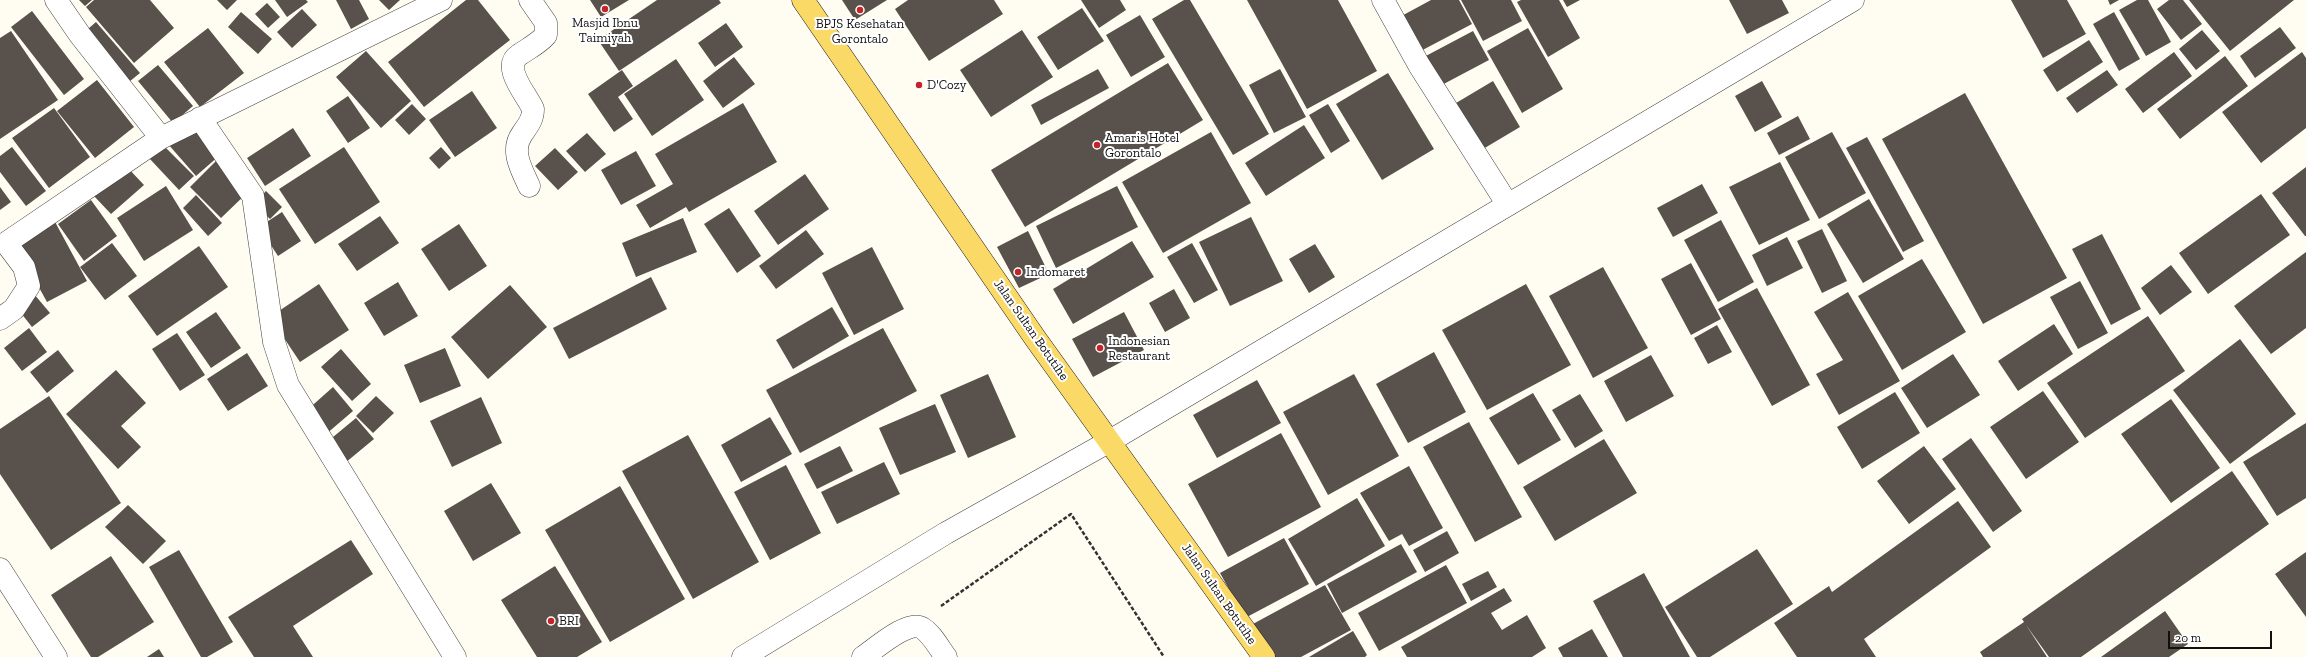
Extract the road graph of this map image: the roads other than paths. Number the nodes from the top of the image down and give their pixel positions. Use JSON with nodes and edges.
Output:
{"nodes":[{"id":1,"x":56,"y":0,"type":"edge"},
{"id":2,"x":441,"y":0,"type":"edge"},
{"id":3,"x":530,"y":0,"type":"edge"},
{"id":4,"x":803,"y":0,"type":"edge"},
{"id":5,"x":1383,"y":0,"type":"edge"},
{"id":6,"x":1853,"y":0,"type":"edge"},
{"id":7,"x":200,"y":118,"type":"junction"},
{"id":8,"x":161,"y":138,"type":"junction"},
{"id":9,"x":529,"y":186,"type":"dead end"},
{"id":10,"x":1508,"y":205,"type":"junction"},
{"id":11,"x":3,"y":239,"type":"edge"},
{"id":12,"x":0,"y":319,"type":"edge"},
{"id":13,"x":1110,"y":441,"type":"junction"},
{"id":14,"x":0,"y":569,"type":"edge"},
{"id":15,"x":56,"y":657,"type":"edge"},
{"id":16,"x":455,"y":657,"type":"edge"},
{"id":17,"x":743,"y":657,"type":"edge"},
{"id":18,"x":863,"y":657,"type":"edge"},
{"id":19,"x":946,"y":657,"type":"edge"},
{"id":20,"x":1264,"y":657,"type":"edge"}],
"edges":[{"from":1,"to":8,"type":"street"},
{"from":2,"to":7,"type":"street"},
{"from":3,"to":9,"type":"street"},
{"from":4,"to":13,"type":"main road","name":"Jalan Sultan Botutihe"},
{"from":5,"to":10,"type":"street"},
{"from":6,"to":10,"type":"street"},
{"from":7,"to":8,"type":"street"},
{"from":7,"to":16,"type":"street"},
{"from":8,"to":11,"type":"street"},
{"from":10,"to":13,"type":"street"},
{"from":11,"to":12,"type":"street"},
{"from":13,"to":17,"type":"street"},
{"from":13,"to":20,"type":"main road","name":"Jalan Sultan Botutihe"},
{"from":14,"to":15,"type":"street"},
{"from":18,"to":19,"type":"street"}]}
